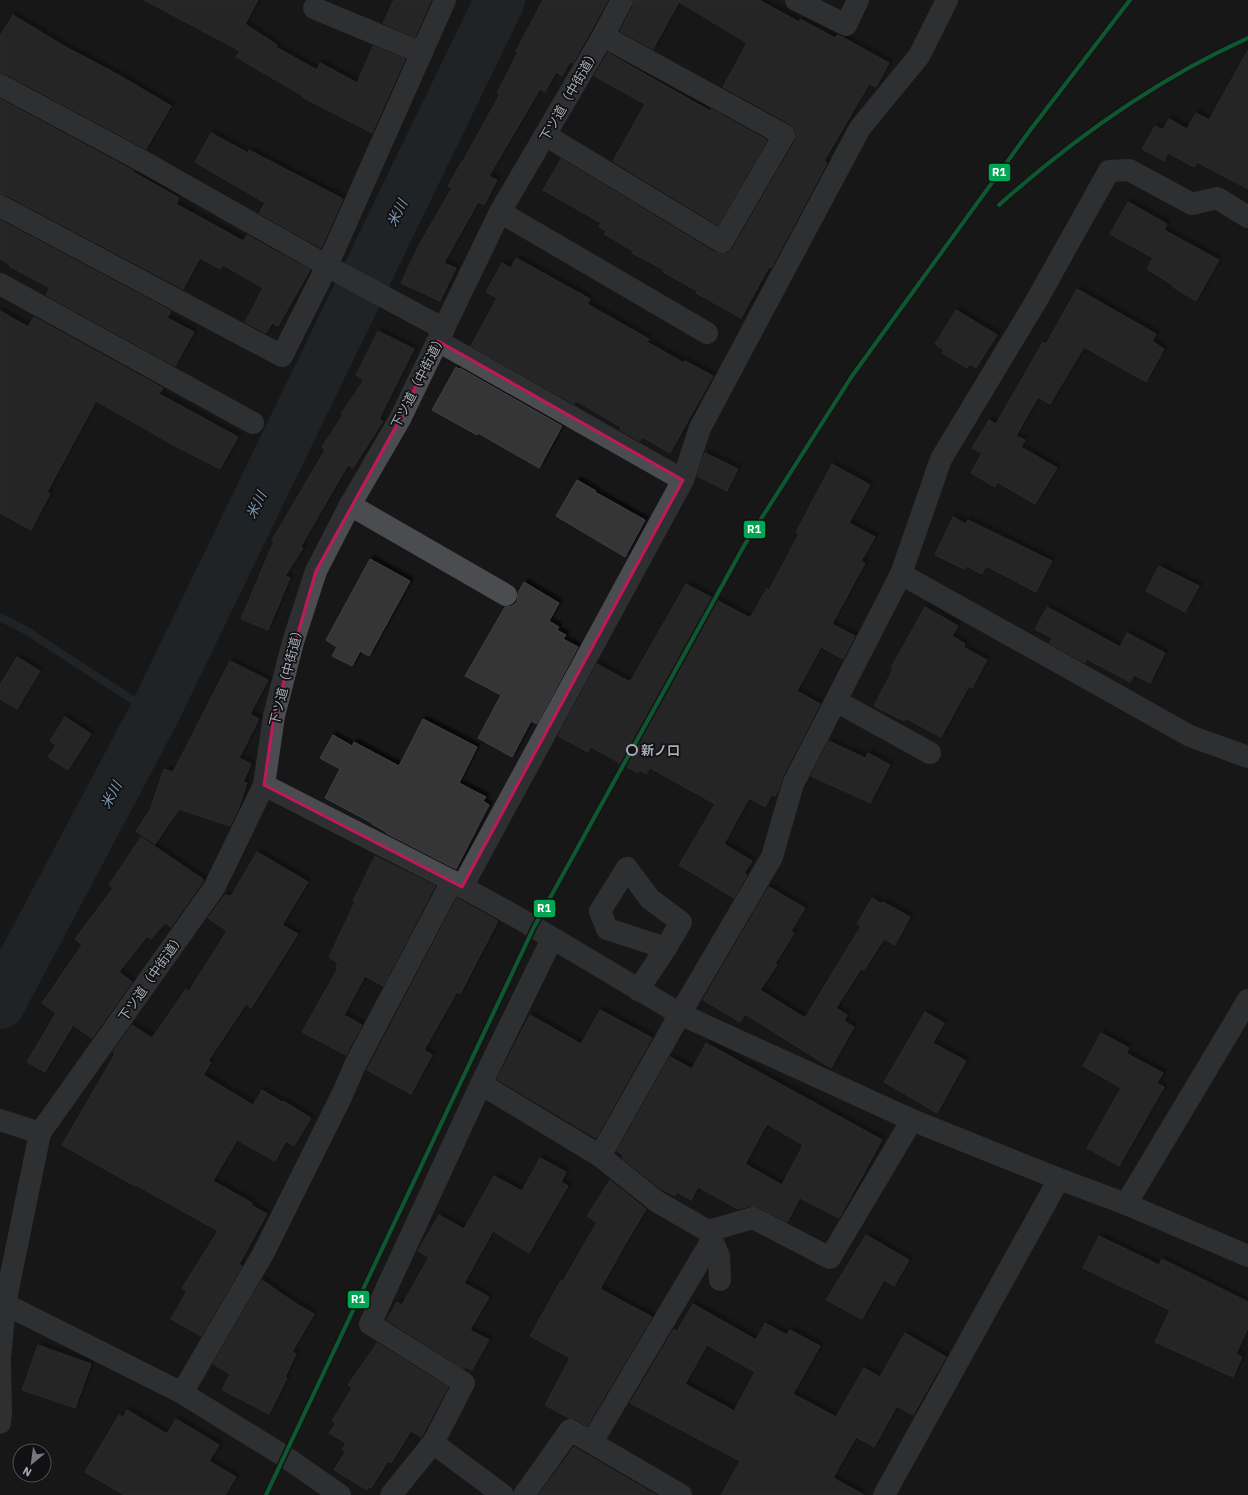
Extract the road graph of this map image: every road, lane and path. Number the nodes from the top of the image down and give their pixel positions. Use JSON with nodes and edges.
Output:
{"nodes":[{"id":1,"x":445,"y":0,"type":"edge"},
{"id":2,"x":622,"y":0,"type":"edge"},
{"id":3,"x":796,"y":0,"type":"edge"},
{"id":4,"x":858,"y":0,"type":"edge"},
{"id":5,"x":947,"y":0,"type":"edge"},
{"id":6,"x":314,"y":8,"type":"dead end"},
{"id":7,"x":603,"y":36,"type":"junction"},
{"id":8,"x":422,"y":53,"type":"junction"},
{"id":9,"x":0,"y":85,"type":"edge"},
{"id":10,"x":545,"y":135,"type":"junction"},
{"id":11,"x":0,"y":206,"type":"edge"},
{"id":12,"x":500,"y":212,"type":"junction"},
{"id":13,"x":1248,"y":217,"type":"edge"},
{"id":14,"x":332,"y":269,"type":"junction"},
{"id":15,"x":0,"y":284,"type":"edge"},
{"id":16,"x":707,"y":333,"type":"dead end"},
{"id":17,"x":441,"y":335,"type":"junction"},
{"id":18,"x":253,"y":423,"type":"dead end"},
{"id":19,"x":682,"y":480,"type":"junction"},
{"id":20,"x":350,"y":505,"type":"junction"},
{"id":21,"x":901,"y":574,"type":"junction"},
{"id":22,"x":506,"y":595,"type":"dead end"},
{"id":23,"x":836,"y":701,"type":"junction"},
{"id":24,"x":930,"y":753,"type":"dead end"},
{"id":25,"x":1248,"y":757,"type":"edge"},
{"id":26,"x":264,"y":785,"type":"junction"},
{"id":27,"x":457,"y":884,"type":"junction"},
{"id":28,"x":552,"y":939,"type":"junction"},
{"id":29,"x":666,"y":948,"type":"dead end"},
{"id":30,"x":638,"y":990,"type":"junction"},
{"id":31,"x":1248,"y":1000,"type":"edge"},
{"id":32,"x":680,"y":1014,"type":"junction"},
{"id":33,"x":481,"y":1084,"type":"junction"},
{"id":34,"x":912,"y":1120,"type":"junction"},
{"id":35,"x":2,"y":1121,"type":"edge"},
{"id":36,"x":40,"y":1132,"type":"junction"},
{"id":37,"x":600,"y":1156,"type":"junction"},
{"id":38,"x":1059,"y":1179,"type":"junction"},
{"id":39,"x":1126,"y":1204,"type":"junction"},
{"id":40,"x":710,"y":1236,"type":"junction"},
{"id":41,"x":1248,"y":1256,"type":"edge"},
{"id":42,"x":720,"y":1280,"type":"dead end"},
{"id":43,"x":5,"y":1304,"type":"junction"},
{"id":44,"x":0,"y":1358,"type":"edge"},
{"id":45,"x":0,"y":1363,"type":"edge"},
{"id":46,"x":182,"y":1393,"type":"junction"},
{"id":47,"x":0,"y":1423,"type":"edge"},
{"id":48,"x":592,"y":1442,"type":"junction"},
{"id":49,"x":432,"y":1443,"type":"junction"},
{"id":50,"x":340,"y":1495,"type":"edge"},
{"id":51,"x":391,"y":1495,"type":"edge"},
{"id":52,"x":503,"y":1495,"type":"edge"},
{"id":53,"x":524,"y":1495,"type":"edge"},
{"id":54,"x":681,"y":1495,"type":"edge"},
{"id":55,"x":884,"y":1495,"type":"edge"}],
"edges":[{"from":1,"to":8,"type":"street"},
{"from":2,"to":7,"type":"street","name":"下ツ道（中街道）"},
{"from":3,"to":4,"type":"street"},
{"from":5,"to":19,"type":"street"},
{"from":6,"to":8,"type":"street"},
{"from":7,"to":10,"type":"street","name":"下ツ道（中街道）"},
{"from":7,"to":10,"type":"street"},
{"from":8,"to":14,"type":"street"},
{"from":9,"to":14,"type":"street"},
{"from":10,"to":12,"type":"street","name":"下ツ道（中街道）"},
{"from":11,"to":14,"type":"street"},
{"from":12,"to":16,"type":"street"},
{"from":12,"to":17,"type":"street","name":"下ツ道（中街道）"},
{"from":13,"to":21,"type":"street"},
{"from":14,"to":17,"type":"street"},
{"from":15,"to":18,"type":"street"},
{"from":17,"to":19,"type":"street"},
{"from":17,"to":20,"type":"street","name":"下ツ道（中街道）"},
{"from":19,"to":27,"type":"street"},
{"from":20,"to":22,"type":"street"},
{"from":20,"to":26,"type":"street","name":"下ツ道（中街道）"},
{"from":21,"to":23,"type":"street"},
{"from":21,"to":25,"type":"street"},
{"from":23,"to":24,"type":"street"},
{"from":23,"to":32,"type":"street"},
{"from":26,"to":27,"type":"street"},
{"from":26,"to":36,"type":"street","name":"下ツ道（中街道）"},
{"from":27,"to":28,"type":"street"},
{"from":27,"to":46,"type":"street"},
{"from":28,"to":30,"type":"street"},
{"from":28,"to":33,"type":"street"},
{"from":29,"to":30,"type":"street"},
{"from":30,"to":32,"type":"street"},
{"from":31,"to":39,"type":"street"},
{"from":32,"to":34,"type":"street"},
{"from":32,"to":37,"type":"street"},
{"from":33,"to":37,"type":"street"},
{"from":33,"to":49,"type":"street"},
{"from":34,"to":38,"type":"street"},
{"from":34,"to":40,"type":"street"},
{"from":35,"to":36,"type":"street"},
{"from":36,"to":43,"type":"street","name":"下ツ道（中街道）"},
{"from":37,"to":40,"type":"street"},
{"from":38,"to":39,"type":"street"},
{"from":38,"to":55,"type":"street"},
{"from":39,"to":41,"type":"street"},
{"from":40,"to":42,"type":"street"},
{"from":40,"to":48,"type":"street"},
{"from":43,"to":44,"type":"street","name":"下ツ道（中街道）"},
{"from":43,"to":46,"type":"street"},
{"from":45,"to":47,"type":"street"},
{"from":46,"to":50,"type":"street"},
{"from":48,"to":53,"type":"street"},
{"from":48,"to":54,"type":"street"},
{"from":49,"to":51,"type":"street"},
{"from":49,"to":52,"type":"street"}]}
